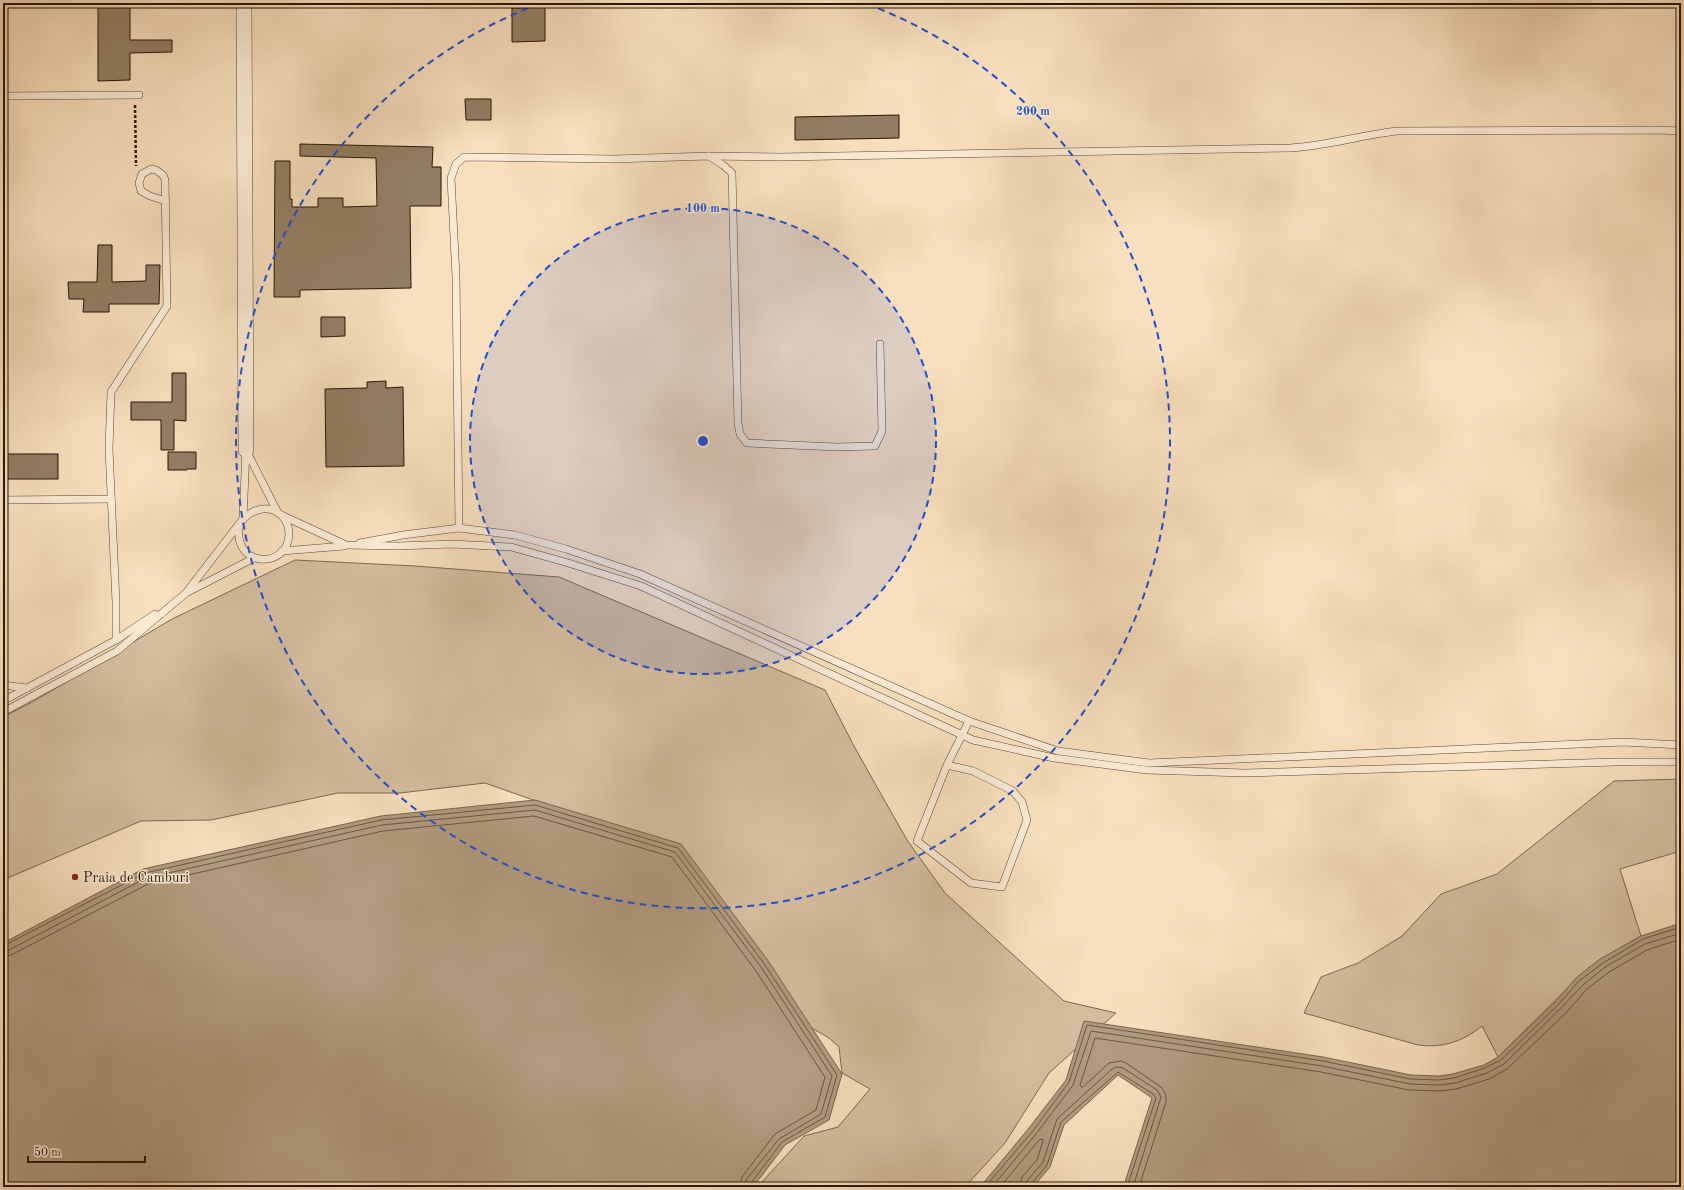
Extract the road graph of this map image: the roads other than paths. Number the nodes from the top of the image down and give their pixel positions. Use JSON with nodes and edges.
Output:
{"nodes":[{"id":1,"x":244,"y":3,"type":"edge"},
{"id":2,"x":139,"y":95,"type":"dead end"},
{"id":3,"x":3,"y":96,"type":"edge"},
{"id":4,"x":1681,"y":131,"type":"edge"},
{"id":5,"x":709,"y":156,"type":"junction"},
{"id":6,"x":166,"y":201,"type":"junction"},
{"id":7,"x":880,"y":344,"type":"dead end"},
{"id":8,"x":246,"y":450,"type":"junction"},
{"id":9,"x":111,"y":499,"type":"junction"},
{"id":10,"x":3,"y":500,"type":"edge"},
{"id":11,"x":280,"y":514,"type":"junction"},
{"id":12,"x":241,"y":522,"type":"junction"},
{"id":13,"x":459,"y":528,"type":"junction"},
{"id":14,"x":346,"y":545,"type":"junction"},
{"id":15,"x":282,"y":551,"type":"junction"},
{"id":16,"x":254,"y":558,"type":"junction"},
{"id":17,"x":186,"y":593,"type":"junction"},
{"id":18,"x":116,"y":640,"type":"junction"},
{"id":19,"x":3,"y":685,"type":"edge"},
{"id":20,"x":27,"y":688,"type":"junction"},
{"id":21,"x":3,"y":701,"type":"edge"},
{"id":22,"x":3,"y":712,"type":"edge"},
{"id":23,"x":969,"y":721,"type":"junction"},
{"id":24,"x":962,"y":735,"type":"junction"},
{"id":25,"x":1681,"y":745,"type":"edge"},
{"id":26,"x":1681,"y":762,"type":"edge"},
{"id":27,"x":947,"y":765,"type":"junction"}],
"edges":[{"from":1,"to":8,"type":"street"},
{"from":2,"to":3,"type":"lane"},
{"from":4,"to":5,"type":"lane"},
{"from":5,"to":7,"type":"lane"},
{"from":5,"to":13,"type":"lane"},
{"from":6,"to":6,"type":"lane"},
{"from":6,"to":9,"type":"lane"},
{"from":8,"to":11,"type":"lane"},
{"from":8,"to":12,"type":"lane"},
{"from":9,"to":10,"type":"lane"},
{"from":9,"to":18,"type":"lane"},
{"from":11,"to":12,"type":"lane"},
{"from":11,"to":14,"type":"lane"},
{"from":11,"to":15,"type":"lane"},
{"from":12,"to":16,"type":"lane"},
{"from":12,"to":17,"type":"lane"},
{"from":13,"to":14,"type":"lane"},
{"from":13,"to":23,"type":"lane"},
{"from":14,"to":15,"type":"lane"},
{"from":14,"to":24,"type":"lane"},
{"from":15,"to":16,"type":"lane"},
{"from":16,"to":17,"type":"lane"},
{"from":17,"to":18,"type":"lane"},
{"from":17,"to":22,"type":"lane"},
{"from":18,"to":20,"type":"lane"},
{"from":19,"to":20,"type":"lane"},
{"from":20,"to":21,"type":"lane"},
{"from":23,"to":24,"type":"lane"},
{"from":23,"to":25,"type":"lane"},
{"from":24,"to":26,"type":"lane"},
{"from":24,"to":27,"type":"lane"},
{"from":27,"to":27,"type":"lane"}]}
